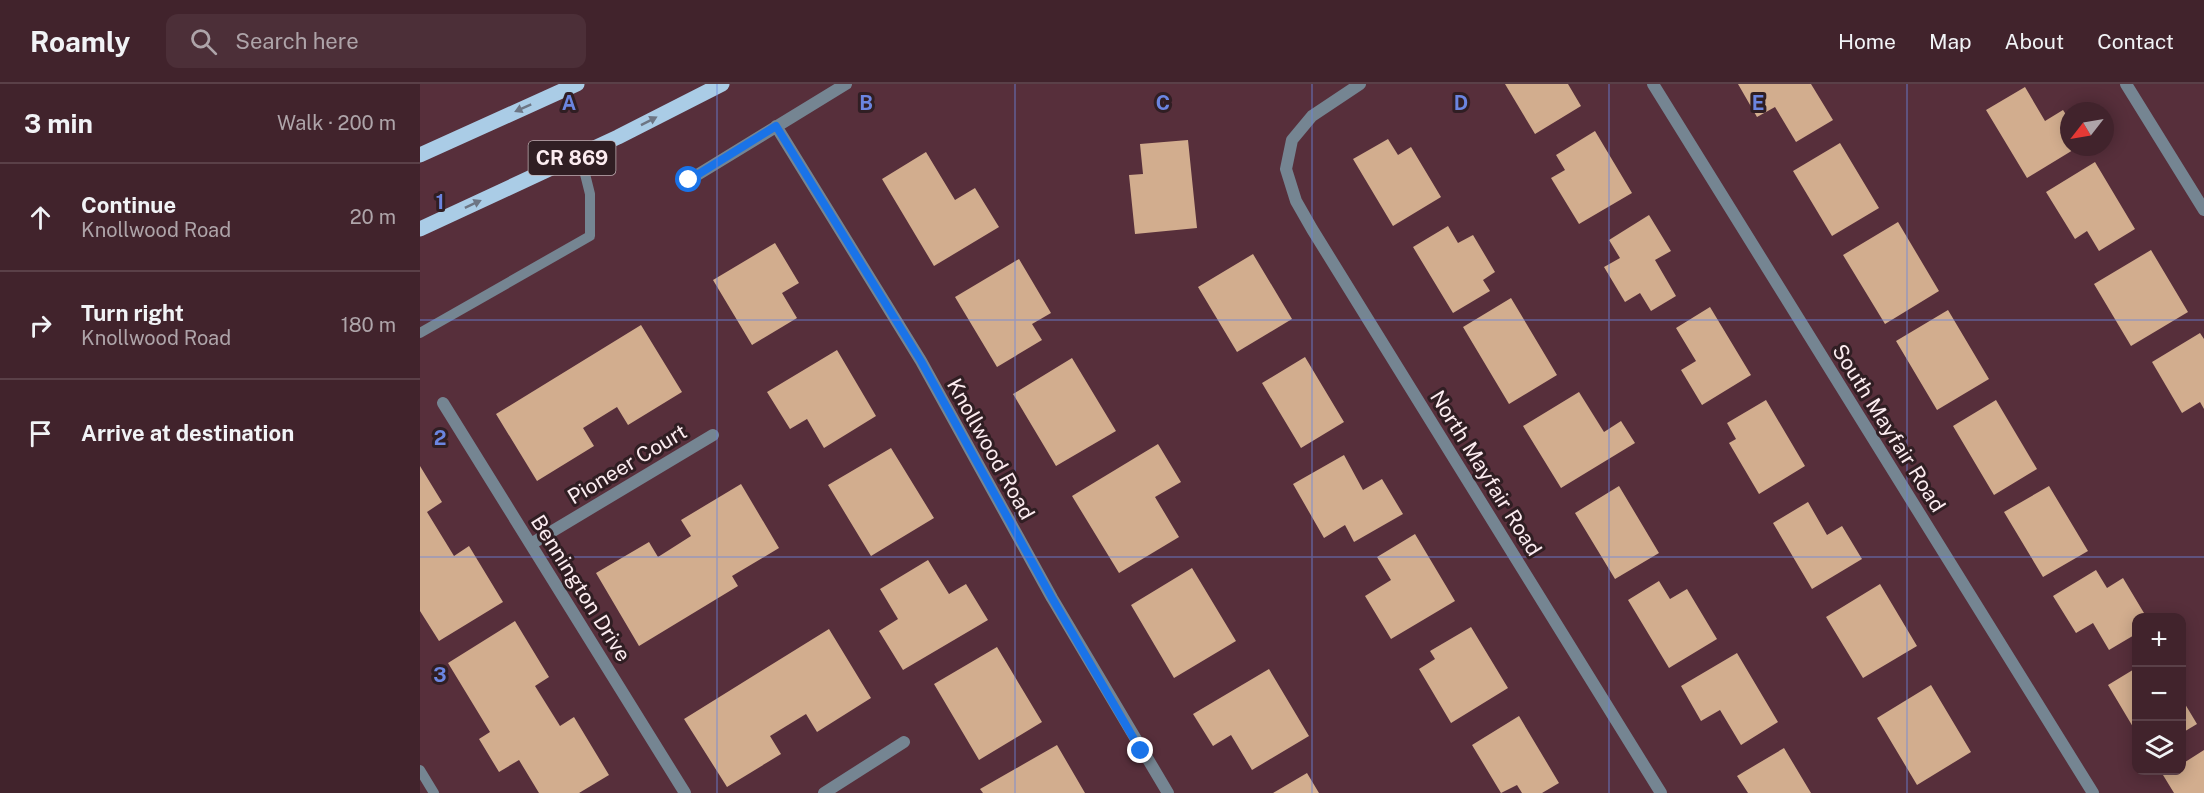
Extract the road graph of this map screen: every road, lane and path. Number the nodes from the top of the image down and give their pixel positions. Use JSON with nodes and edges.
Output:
{"nodes":[{"id":1,"x":577,"y":84,"type":"edge"},
{"id":2,"x":722,"y":84,"type":"edge"},
{"id":3,"x":846,"y":84,"type":"edge"},
{"id":4,"x":1360,"y":84,"type":"edge"},
{"id":5,"x":1653,"y":84,"type":"edge"},
{"id":6,"x":2126,"y":84,"type":"edge"},
{"id":7,"x":776,"y":126,"type":"junction"},
{"id":8,"x":580,"y":154,"type":"junction"},
{"id":9,"x":420,"y":155,"type":"edge"},
{"id":10,"x":689,"y":180,"type":"dead end"},
{"id":11,"x":2204,"y":210,"type":"edge"},
{"id":12,"x":420,"y":229,"type":"edge"},
{"id":13,"x":420,"y":333,"type":"edge"},
{"id":14,"x":443,"y":403,"type":"dead end"},
{"id":15,"x":713,"y":435,"type":"dead end"},
{"id":16,"x":531,"y":544,"type":"junction"},
{"id":17,"x":904,"y":742,"type":"dead end"},
{"id":18,"x":420,"y":770,"type":"edge"},
{"id":19,"x":434,"y":793,"type":"edge"},
{"id":20,"x":685,"y":793,"type":"edge"},
{"id":21,"x":824,"y":793,"type":"edge"},
{"id":22,"x":1167,"y":793,"type":"edge"},
{"id":23,"x":1662,"y":793,"type":"edge"},
{"id":24,"x":2092,"y":793,"type":"edge"}],
"edges":[{"from":1,"to":9,"type":"main road","one_way":true},
{"from":8,"to":2,"type":"main road","number":"CR 869","one_way":true},
{"from":3,"to":7,"type":"street"},
{"from":4,"to":23,"type":"street","name":"North Mayfair Road"},
{"from":5,"to":24,"type":"street","name":"South Mayfair Road"},
{"from":6,"to":11,"type":"street"},
{"from":7,"to":10,"type":"street"},
{"from":7,"to":22,"type":"street","name":"Knollwood Road"},
{"from":12,"to":8,"type":"main road","number":"CR 869","one_way":true},
{"from":8,"to":13,"type":"lane"},
{"from":14,"to":16,"type":"street","name":"Bennington Drive"},
{"from":15,"to":16,"type":"street","name":"Pioneer Court"},
{"from":16,"to":20,"type":"street","name":"Bennington Drive"},
{"from":17,"to":21,"type":"street"},
{"from":18,"to":19,"type":"lane"}]}
